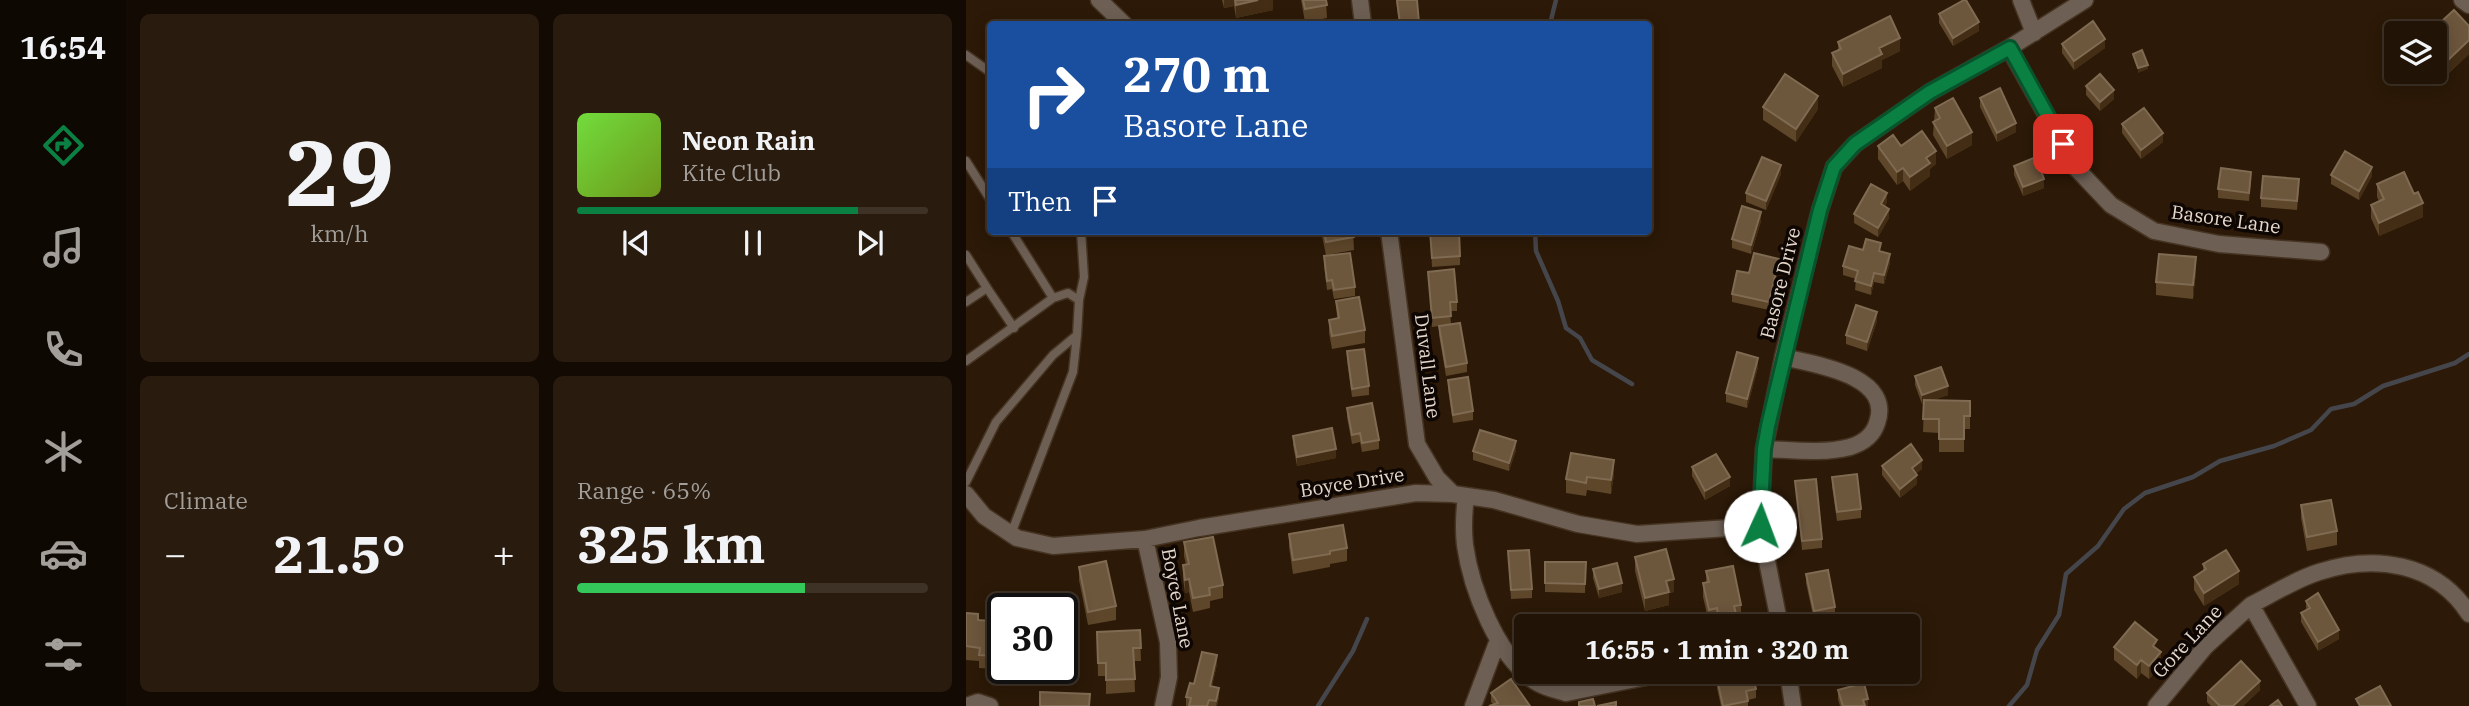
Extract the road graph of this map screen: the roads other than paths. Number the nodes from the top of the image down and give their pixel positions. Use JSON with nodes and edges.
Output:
{"nodes":[{"id":1,"x":1099,"y":0,"type":"edge"},
{"id":2,"x":1360,"y":0,"type":"edge"},
{"id":3,"x":2021,"y":0,"type":"edge"},
{"id":4,"x":2085,"y":0,"type":"edge"},
{"id":5,"x":2462,"y":0,"type":"edge"},
{"id":6,"x":2469,"y":5,"type":"edge"},
{"id":7,"x":1121,"y":21,"type":"edge"},
{"id":8,"x":1363,"y":21,"type":"edge"},
{"id":9,"x":2034,"y":33,"type":"junction"},
{"id":10,"x":2010,"y":48,"type":"junction"},
{"id":11,"x":966,"y":55,"type":"edge"},
{"id":12,"x":987,"y":70,"type":"edge"},
{"id":13,"x":966,"y":162,"type":"edge"},
{"id":14,"x":987,"y":194,"type":"edge"},
{"id":15,"x":1014,"y":235,"type":"edge"},
{"id":16,"x":1081,"y":235,"type":"edge"},
{"id":17,"x":1390,"y":235,"type":"edge"},
{"id":18,"x":2321,"y":252,"type":"dead end"},
{"id":19,"x":966,"y":255,"type":"edge"},
{"id":20,"x":988,"y":288,"type":"junction"},
{"id":21,"x":1053,"y":298,"type":"junction"},
{"id":22,"x":1079,"y":300,"type":"junction"},
{"id":23,"x":966,"y":302,"type":"edge"},
{"id":24,"x":1014,"y":328,"type":"junction"},
{"id":25,"x":1077,"y":335,"type":"junction"},
{"id":26,"x":1783,"y":357,"type":"junction"},
{"id":27,"x":966,"y":361,"type":"edge"},
{"id":28,"x":1764,"y":449,"type":"junction"},
{"id":29,"x":966,"y":482,"type":"edge"},
{"id":30,"x":966,"y":494,"type":"edge"},
{"id":31,"x":1459,"y":495,"type":"junction"},
{"id":32,"x":1760,"y":526,"type":"junction"},
{"id":33,"x":1011,"y":534,"type":"junction"},
{"id":34,"x":1145,"y":539,"type":"junction"},
{"id":35,"x":2251,"y":605,"type":"junction"},
{"id":36,"x":1778,"y":614,"type":"edge"},
{"id":37,"x":2469,"y":614,"type":"edge"},
{"id":38,"x":1498,"y":640,"type":"junction"},
{"id":39,"x":1514,"y":661,"type":"edge"},
{"id":40,"x":1541,"y":684,"type":"edge"},
{"id":41,"x":1611,"y":684,"type":"edge"},
{"id":42,"x":1790,"y":684,"type":"edge"},
{"id":43,"x":967,"y":706,"type":"edge"},
{"id":44,"x":990,"y":706,"type":"edge"},
{"id":45,"x":1163,"y":706,"type":"edge"},
{"id":46,"x":1473,"y":706,"type":"edge"},
{"id":47,"x":1793,"y":706,"type":"edge"},
{"id":48,"x":2156,"y":706,"type":"edge"},
{"id":49,"x":2308,"y":706,"type":"edge"}],
"edges":[{"from":1,"to":7,"type":"street"},
{"from":2,"to":8,"type":"street"},
{"from":3,"to":9,"type":"street"},
{"from":4,"to":9,"type":"street","name":"Basore Drive"},
{"from":5,"to":6,"type":"street"},
{"from":9,"to":10,"type":"street","name":"Basore Drive"},
{"from":10,"to":18,"type":"street","name":"Basore Lane"},
{"from":10,"to":26,"type":"street","name":"Basore Drive"},
{"from":11,"to":12,"type":"lane"},
{"from":13,"to":14,"type":"lane"},
{"from":15,"to":21,"type":"lane"},
{"from":16,"to":22,"type":"lane"},
{"from":17,"to":31,"type":"street","name":"Duvall Lane"},
{"from":19,"to":20,"type":"lane"},
{"from":20,"to":23,"type":"lane"},
{"from":20,"to":24,"type":"lane"},
{"from":21,"to":22,"type":"lane"},
{"from":21,"to":24,"type":"lane"},
{"from":22,"to":25,"type":"lane"},
{"from":24,"to":27,"type":"lane"},
{"from":25,"to":29,"type":"lane"},
{"from":25,"to":33,"type":"lane"},
{"from":26,"to":28,"type":"street","name":"Basore Drive"},
{"from":26,"to":28,"type":"street"},
{"from":28,"to":32,"type":"street","name":"Basore Drive"},
{"from":30,"to":33,"type":"street","name":"Boyce Drive"},
{"from":31,"to":32,"type":"street","name":"Boyce Drive"},
{"from":31,"to":34,"type":"street","name":"Boyce Drive"},
{"from":31,"to":38,"type":"street"},
{"from":32,"to":36,"type":"street","name":"Basore Drive"},
{"from":33,"to":34,"type":"street","name":"Boyce Drive"},
{"from":34,"to":45,"type":"street","name":"Boyce Lane"},
{"from":35,"to":37,"type":"street","name":"Gore Lane"},
{"from":35,"to":48,"type":"street","name":"Gore Lane"},
{"from":35,"to":49,"type":"street","name":"Gore Lane"},
{"from":38,"to":39,"type":"street"},
{"from":38,"to":46,"type":"street"},
{"from":40,"to":41,"type":"street"},
{"from":42,"to":47,"type":"street"},
{"from":43,"to":44,"type":"street"}]}
